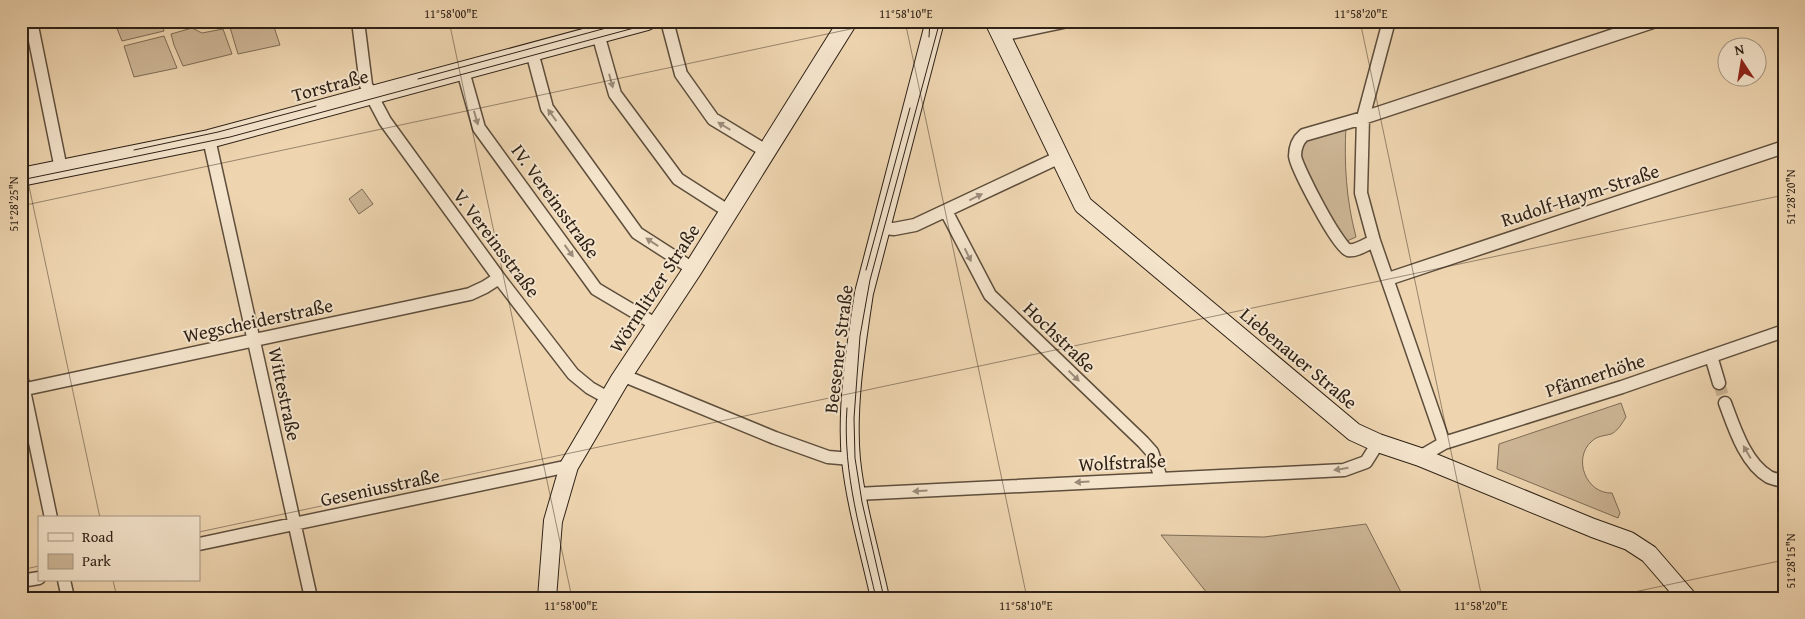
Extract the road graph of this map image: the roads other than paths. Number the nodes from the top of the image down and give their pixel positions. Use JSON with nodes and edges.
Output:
{"nodes":[{"id":1,"x":31,"y":21,"type":"edge"},
{"id":2,"x":358,"y":21,"type":"edge"},
{"id":3,"x":647,"y":21,"type":"edge"},
{"id":4,"x":667,"y":21,"type":"edge"},
{"id":5,"x":848,"y":21,"type":"edge"},
{"id":6,"x":936,"y":21,"type":"edge"},
{"id":7,"x":1068,"y":21,"type":"edge"},
{"id":8,"x":1389,"y":21,"type":"edge"},
{"id":9,"x":1656,"y":21,"type":"edge"},
{"id":10,"x":997,"y":28,"type":"edge"},
{"id":11,"x":598,"y":34,"type":"junction"},
{"id":12,"x":532,"y":52,"type":"junction"},
{"id":13,"x":463,"y":71,"type":"junction"},
{"id":14,"x":371,"y":96,"type":"junction"},
{"id":15,"x":1363,"y":118,"type":"junction"},
{"id":16,"x":209,"y":138,"type":"junction"},
{"id":17,"x":1784,"y":147,"type":"edge"},
{"id":18,"x":766,"y":151,"type":"junction"},
{"id":19,"x":1060,"y":157,"type":"junction"},
{"id":20,"x":62,"y":169,"type":"junction"},
{"id":21,"x":21,"y":177,"type":"edge"},
{"id":22,"x":728,"y":211,"type":"junction"},
{"id":23,"x":946,"y":211,"type":"junction"},
{"id":24,"x":882,"y":228,"type":"junction"},
{"id":25,"x":1374,"y":241,"type":"junction"},
{"id":26,"x":693,"y":268,"type":"junction"},
{"id":27,"x":499,"y":278,"type":"junction"},
{"id":28,"x":1388,"y":279,"type":"junction"},
{"id":29,"x":655,"y":324,"type":"junction"},
{"id":30,"x":1784,"y":331,"type":"edge"},
{"id":31,"x":254,"y":340,"type":"junction"},
{"id":32,"x":1711,"y":356,"type":"junction"},
{"id":33,"x":622,"y":375,"type":"junction"},
{"id":34,"x":21,"y":376,"type":"edge"},
{"id":35,"x":1720,"y":383,"type":"tunnel mouth"},
{"id":36,"x":23,"y":390,"type":"edge"},
{"id":37,"x":608,"y":398,"type":"junction"},
{"id":38,"x":1725,"y":403,"type":"tunnel mouth"},
{"id":39,"x":1378,"y":443,"type":"junction"},
{"id":40,"x":1444,"y":444,"type":"junction"},
{"id":41,"x":1420,"y":457,"type":"junction"},
{"id":42,"x":851,"y":458,"type":"junction"},
{"id":43,"x":569,"y":466,"type":"junction"},
{"id":44,"x":1161,"y":478,"type":"junction"},
{"id":45,"x":1784,"y":481,"type":"edge"},
{"id":46,"x":856,"y":494,"type":"junction"},
{"id":47,"x":51,"y":516,"type":"edge"},
{"id":48,"x":294,"y":524,"type":"junction"},
{"id":49,"x":200,"y":544,"type":"edge"},
{"id":50,"x":38,"y":578,"type":"edge"},
{"id":51,"x":21,"y":581,"type":"edge"},
{"id":52,"x":64,"y":582,"type":"edge"},
{"id":53,"x":68,"y":598,"type":"edge"},
{"id":54,"x":311,"y":598,"type":"edge"},
{"id":55,"x":547,"y":598,"type":"edge"},
{"id":56,"x":880,"y":598,"type":"edge"},
{"id":57,"x":1687,"y":598,"type":"edge"}],
"edges":[{"from":1,"to":20,"type":"street"},
{"from":2,"to":14,"type":"street","name":"V. Vereinsstraße"},
{"from":3,"to":11,"type":"street","name":"Torstraße"},
{"from":18,"to":4,"type":"street","one_way":true},
{"from":5,"to":18,"type":"street","name":"Wörmlitzer Straße"},
{"from":6,"to":24,"type":"street","name":"Beesener Straße"},
{"from":7,"to":10,"type":"street"},
{"from":8,"to":15,"type":"street"},
{"from":9,"to":15,"type":"street"},
{"from":10,"to":19,"type":"street","name":"Liebenauer Straße"},
{"from":11,"to":12,"type":"street","name":"Torstraße"},
{"from":11,"to":22,"type":"street","one_way":true},
{"from":12,"to":13,"type":"street","name":"Torstraße"},
{"from":26,"to":12,"type":"street","one_way":true},
{"from":13,"to":14,"type":"street","name":"Torstraße"},
{"from":13,"to":29,"type":"street","name":"IV. Vereinsstraße","one_way":true},
{"from":14,"to":16,"type":"street","name":"Torstraße"},
{"from":14,"to":27,"type":"street","name":"V. Vereinsstraße"},
{"from":15,"to":25,"type":"street"},
{"from":15,"to":25,"type":"street"},
{"from":16,"to":20,"type":"street","name":"Torstraße"},
{"from":16,"to":31,"type":"street","name":"Wittestraße"},
{"from":17,"to":28,"type":"street","name":"Rudolf-Haym-Straße"},
{"from":18,"to":22,"type":"street","name":"Wörmlitzer Straße"},
{"from":23,"to":19,"type":"street","one_way":true},
{"from":19,"to":39,"type":"street","name":"Liebenauer Straße"},
{"from":20,"to":21,"type":"street","name":"Torstraße"},
{"from":22,"to":26,"type":"street","name":"Wörmlitzer Straße"},
{"from":23,"to":24,"type":"street"},
{"from":23,"to":44,"type":"street","name":"Hochstraße","one_way":true},
{"from":24,"to":42,"type":"street","name":"Beesener Straße"},
{"from":25,"to":28,"type":"street"},
{"from":26,"to":29,"type":"street","name":"Wörmlitzer Straße"},
{"from":27,"to":31,"type":"street","name":"Wegscheiderstraße"},
{"from":27,"to":37,"type":"street","name":"V. Vereinsstraße"},
{"from":28,"to":40,"type":"street"},
{"from":29,"to":33,"type":"street","name":"Wörmlitzer Straße"},
{"from":30,"to":32,"type":"street","name":"Pfännerhöhe"},
{"from":31,"to":36,"type":"street","name":"Wegscheiderstraße"},
{"from":31,"to":48,"type":"street","name":"Wittestraße"},
{"from":32,"to":35,"type":"street"},
{"from":32,"to":40,"type":"street","name":"Pfännerhöhe"},
{"from":33,"to":37,"type":"street","name":"Wörmlitzer Straße"},
{"from":33,"to":42,"type":"street"},
{"from":34,"to":36,"type":"street"},
{"from":36,"to":47,"type":"street"},
{"from":37,"to":43,"type":"street","name":"Wörmlitzer Straße"},
{"from":45,"to":38,"type":"street","one_way":true},
{"from":39,"to":41,"type":"street","name":"Liebenauer Straße"},
{"from":39,"to":44,"type":"street","name":"Wolfstraße","one_way":true},
{"from":40,"to":41,"type":"street","name":"Pfännerhöhe"},
{"from":41,"to":57,"type":"street","name":"Liebenauer Straße"},
{"from":42,"to":46,"type":"street","name":"Beesener Straße"},
{"from":43,"to":48,"type":"street","name":"Geseniusstraße"},
{"from":43,"to":55,"type":"street","name":"Wörmlitzer Straße"},
{"from":44,"to":46,"type":"street","name":"Wolfstraße","one_way":true},
{"from":46,"to":56,"type":"street","name":"Beesener Straße"},
{"from":48,"to":49,"type":"street","name":"Geseniusstraße"},
{"from":48,"to":54,"type":"street","name":"Wittestraße"},
{"from":50,"to":51,"type":"street"},
{"from":52,"to":53,"type":"street"}]}
